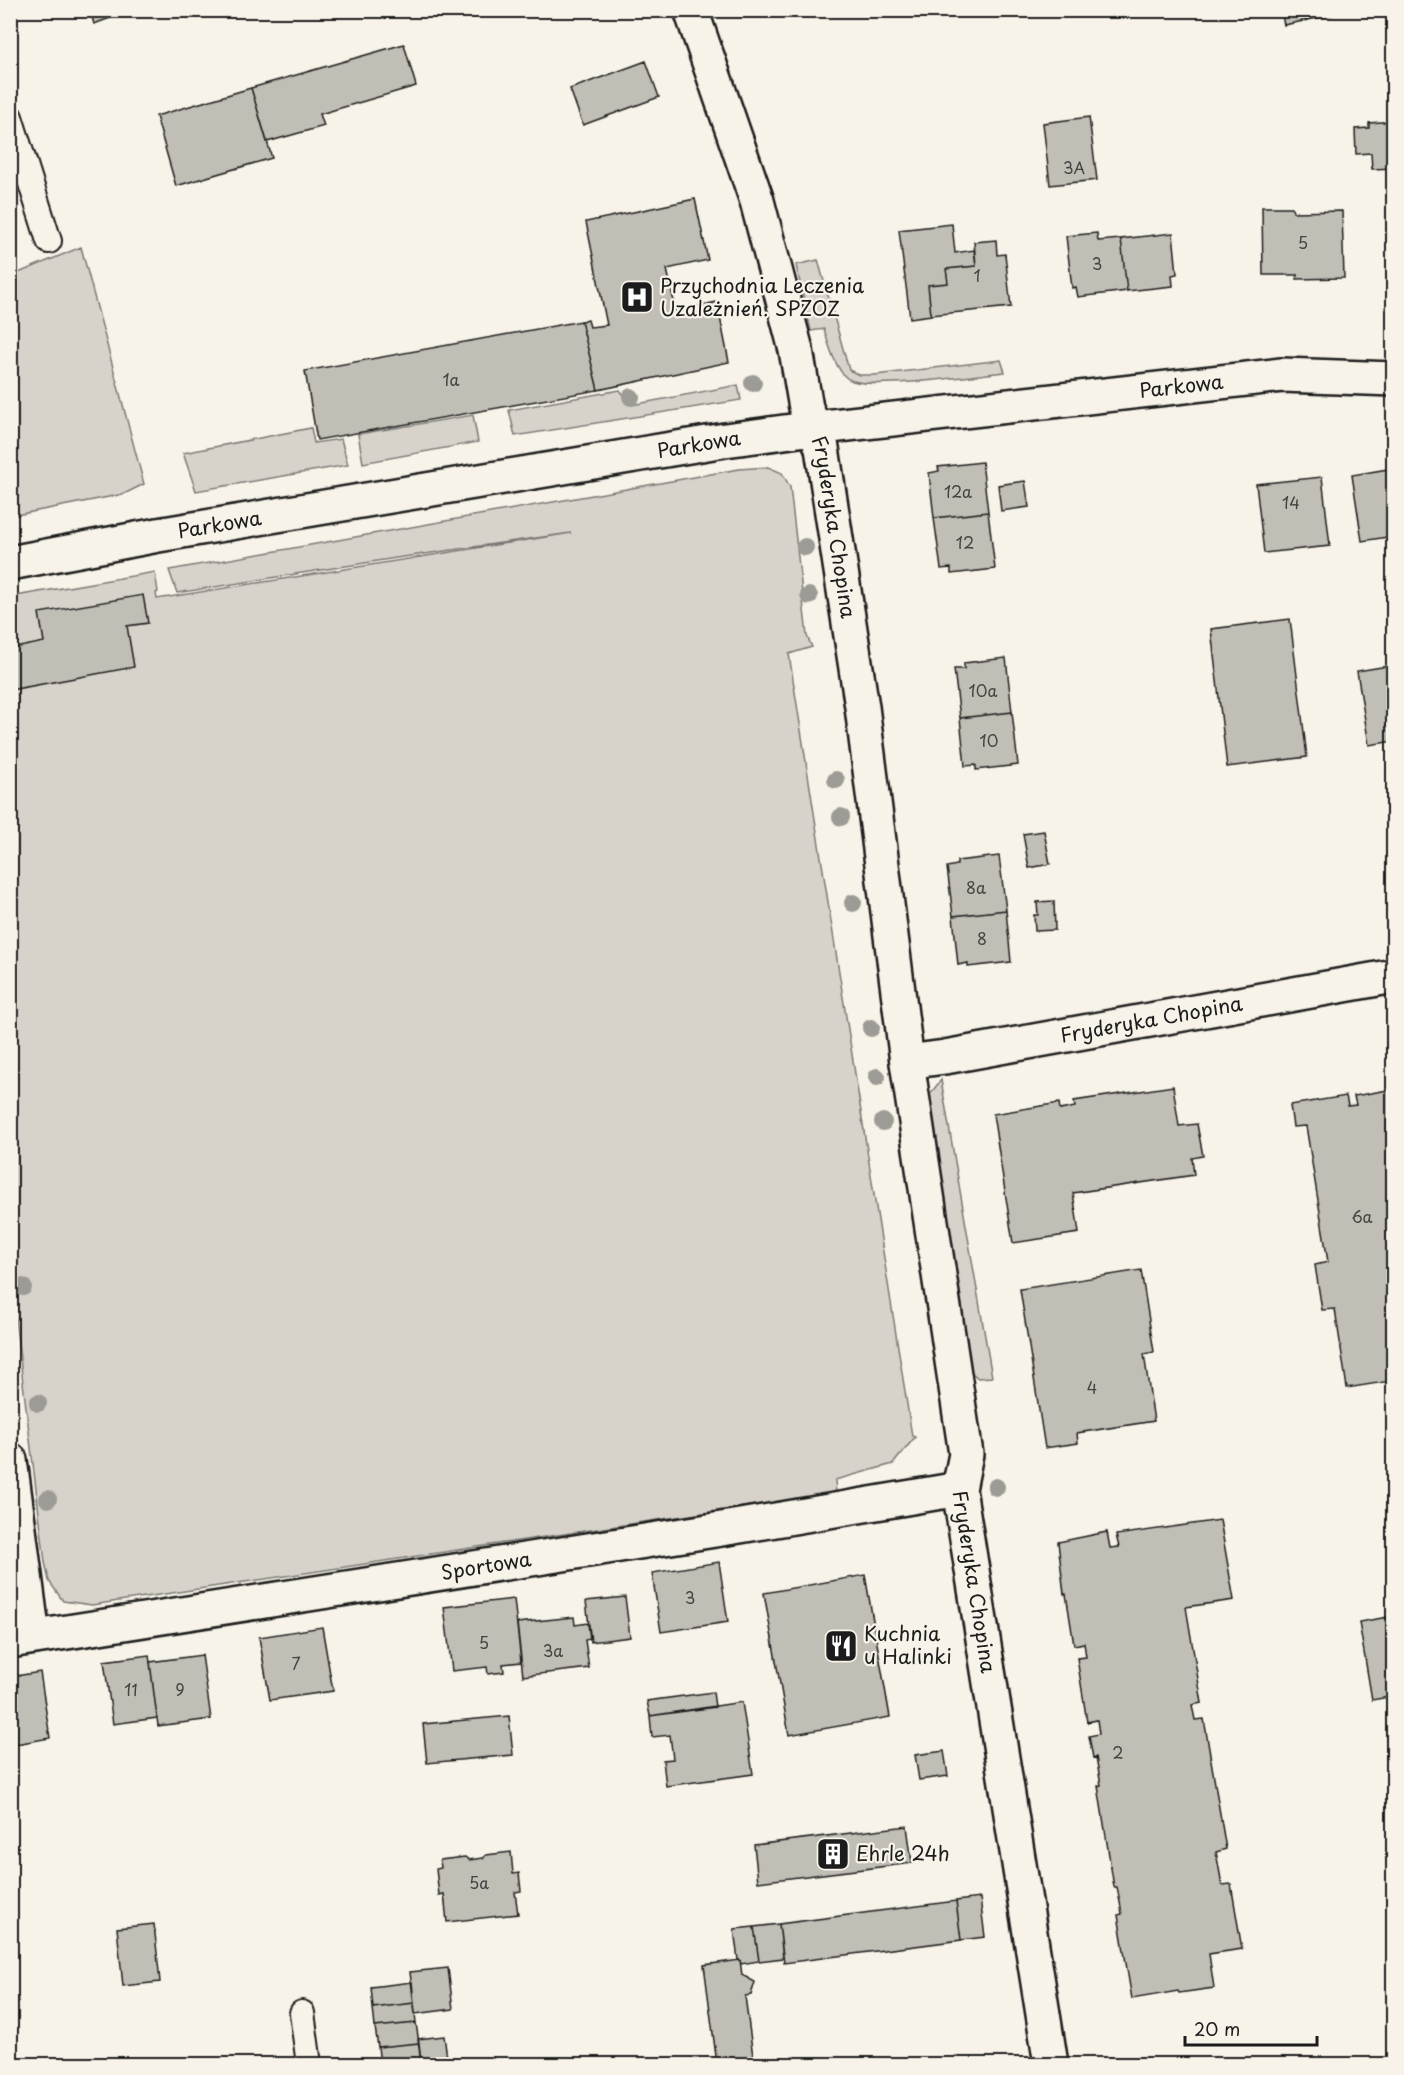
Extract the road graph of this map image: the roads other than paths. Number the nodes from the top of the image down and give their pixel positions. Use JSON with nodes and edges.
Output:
{"nodes":[{"id":1,"x":691,"y":10,"type":"edge"},
{"id":2,"x":10,"y":117,"type":"edge"},
{"id":3,"x":49,"y":241,"type":"dead end"},
{"id":4,"x":1394,"y":379,"type":"edge"},
{"id":5,"x":814,"y":428,"type":"junction"},
{"id":6,"x":10,"y":563,"type":"edge"},
{"id":7,"x":1394,"y":976,"type":"edge"},
{"id":8,"x":907,"y":1062,"type":"junction"},
{"id":9,"x":10,"y":1461,"type":"edge"},
{"id":10,"x":959,"y":1489,"type":"junction"},
{"id":11,"x":22,"y":1639,"type":"edge"},
{"id":12,"x":302,"y":2013,"type":"dead end"},
{"id":13,"x":309,"y":2064,"type":"edge"},
{"id":14,"x":1051,"y":2064,"type":"edge"}],
"edges":[{"from":1,"to":5,"type":"street","name":"Fryderyka Chopina"},
{"from":2,"to":3,"type":"lane"},
{"from":4,"to":5,"type":"street","name":"Parkowa"},
{"from":5,"to":6,"type":"street","name":"Parkowa"},
{"from":5,"to":8,"type":"street","name":"Fryderyka Chopina"},
{"from":7,"to":8,"type":"street","name":"Fryderyka Chopina"},
{"from":8,"to":10,"type":"street","name":"Fryderyka Chopina"},
{"from":9,"to":11,"type":"street"},
{"from":10,"to":11,"type":"street","name":"Sportowa"},
{"from":10,"to":14,"type":"street","name":"Fryderyka Chopina"},
{"from":12,"to":13,"type":"lane"}]}
